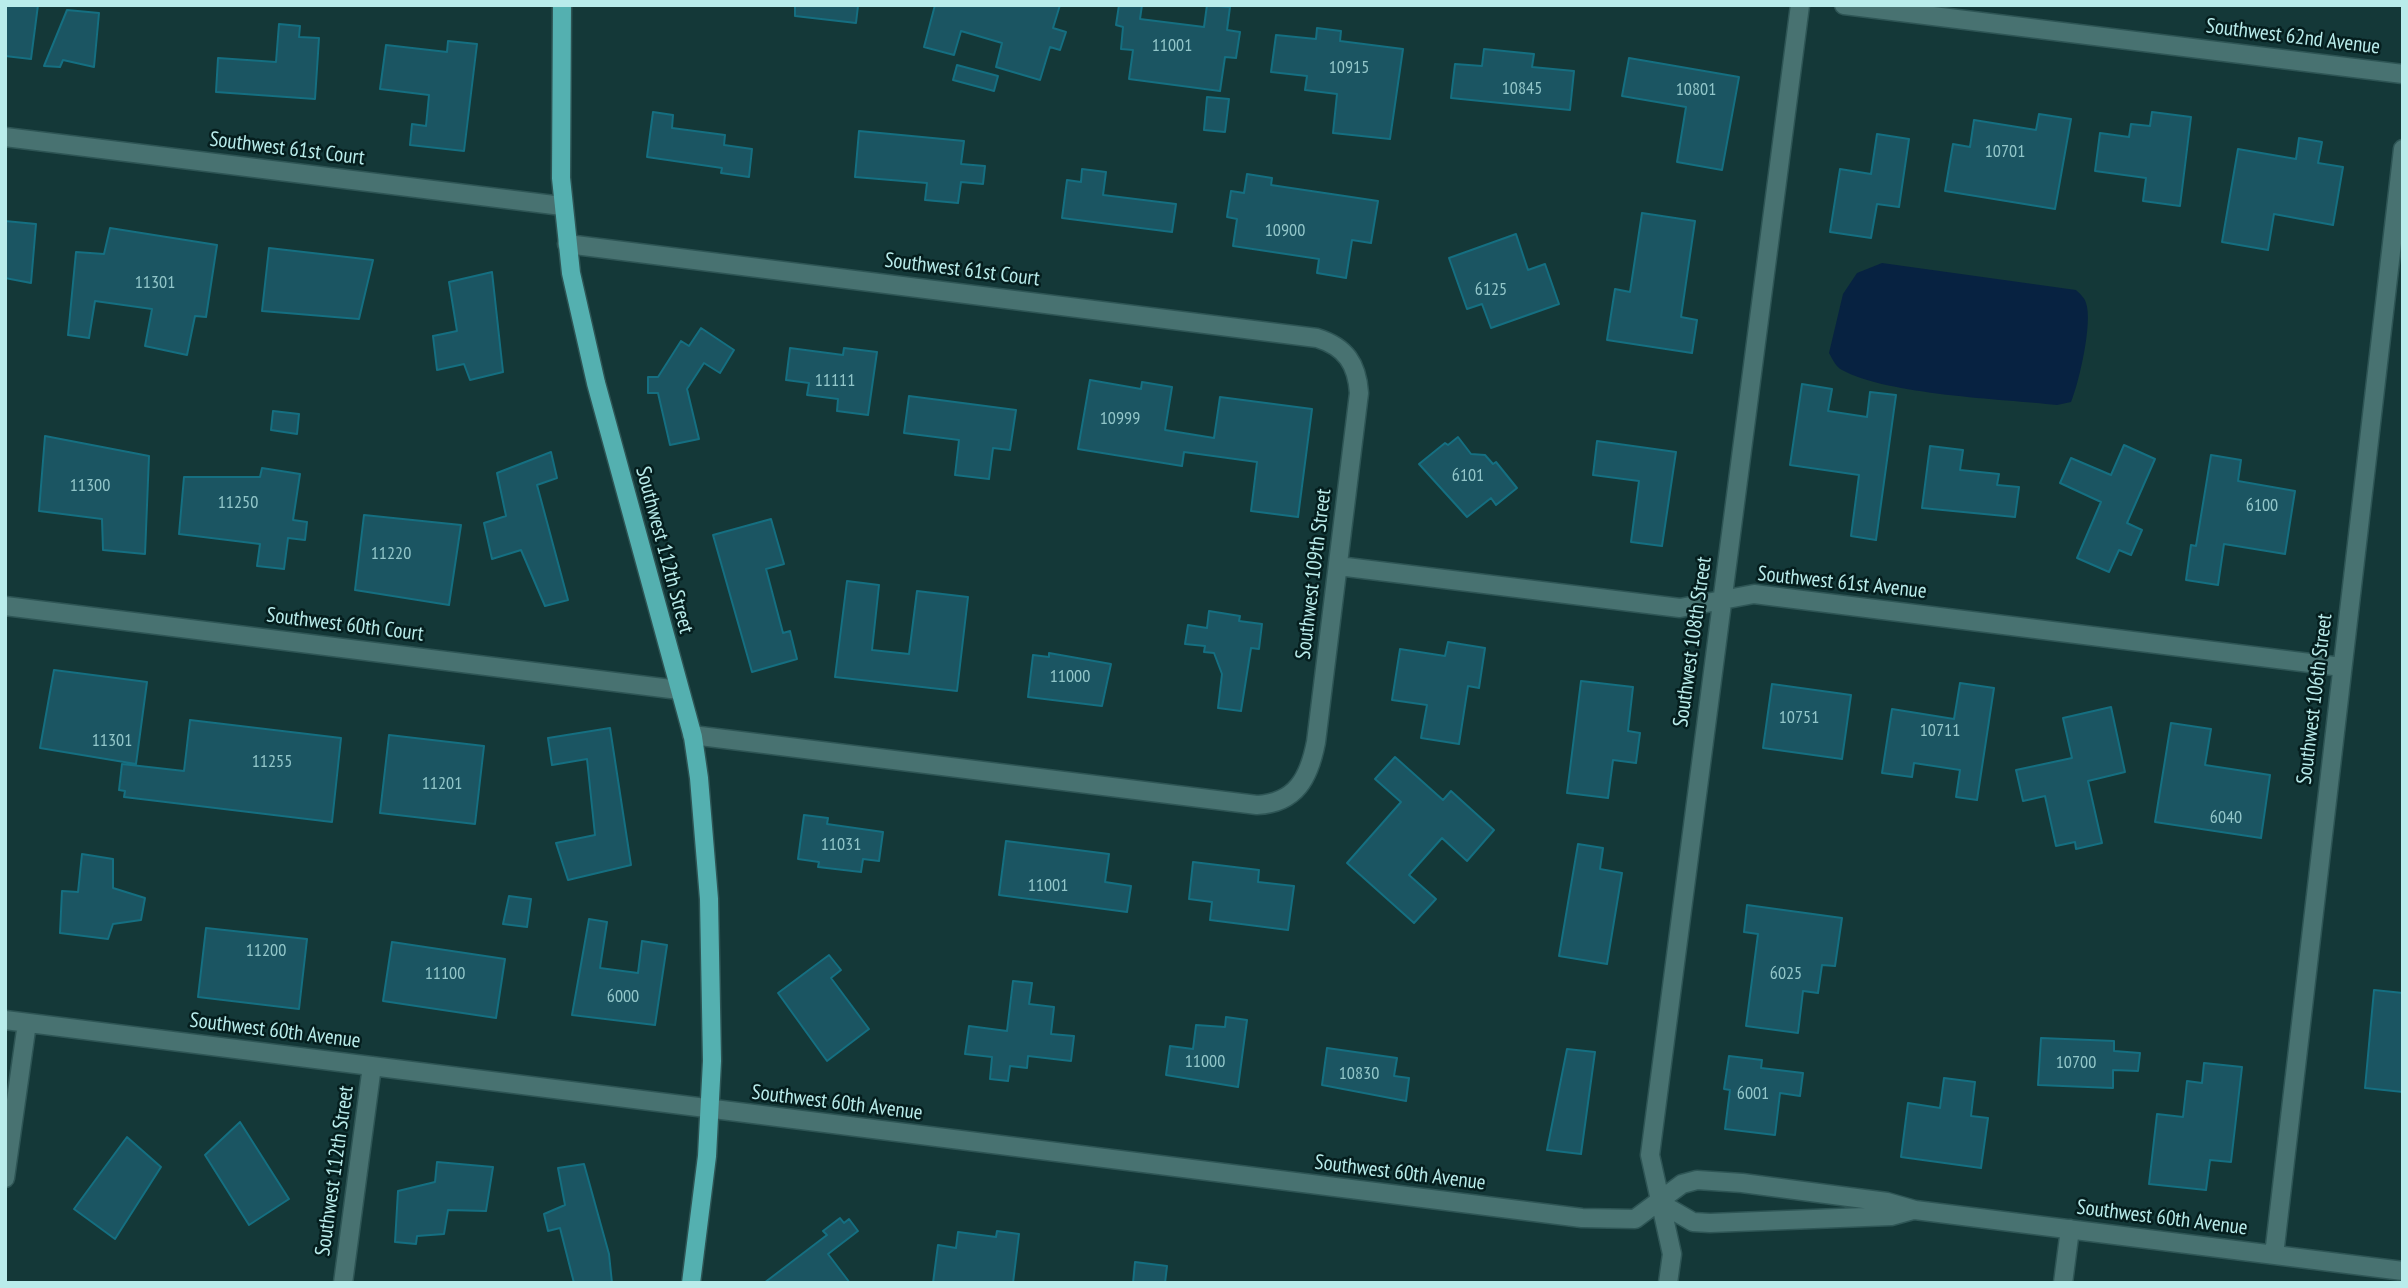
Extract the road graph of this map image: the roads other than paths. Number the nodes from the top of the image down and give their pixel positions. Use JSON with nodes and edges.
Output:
{"nodes":[{"id":1,"x":562,"y":5,"type":"edge"},
{"id":2,"x":1800,"y":5,"type":"edge"},
{"id":3,"x":1844,"y":5,"type":"edge"},
{"id":4,"x":2403,"y":74,"type":"edge"},
{"id":5,"x":5,"y":136,"type":"edge"},
{"id":6,"x":2403,"y":149,"type":"edge"},
{"id":7,"x":562,"y":206,"type":"junction"},
{"id":8,"x":567,"y":244,"type":"junction"},
{"id":9,"x":1347,"y":354,"type":"joint"},
{"id":10,"x":1338,"y":566,"type":"junction"},
{"id":11,"x":1722,"y":601,"type":"junction"},
{"id":12,"x":5,"y":606,"type":"edge"},
{"id":13,"x":2342,"y":667,"type":"junction"},
{"id":14,"x":679,"y":690,"type":"junction"},
{"id":15,"x":692,"y":735,"type":"junction"},
{"id":16,"x":5,"y":1020,"type":"edge"},
{"id":17,"x":27,"y":1023,"type":"junction"},
{"id":18,"x":372,"y":1066,"type":"junction"},
{"id":19,"x":710,"y":1108,"type":"junction"},
{"id":20,"x":5,"y":1178,"type":"edge"},
{"id":21,"x":1660,"y":1203,"type":"junction"},
{"id":22,"x":1915,"y":1210,"type":"junction"},
{"id":23,"x":2070,"y":1230,"type":"junction"},
{"id":24,"x":2274,"y":1255,"type":"junction"},
{"id":25,"x":2403,"y":1271,"type":"edge"},
{"id":26,"x":343,"y":1283,"type":"edge"},
{"id":27,"x":691,"y":1283,"type":"edge"},
{"id":28,"x":1668,"y":1283,"type":"edge"},
{"id":29,"x":2063,"y":1283,"type":"edge"}],
"edges":[{"from":1,"to":7,"type":"main road","name":"Southwest 112th Street"},
{"from":2,"to":11,"type":"street","name":"Southwest 108th Street"},
{"from":3,"to":4,"type":"street","name":"Southwest 62nd Avenue"},
{"from":5,"to":7,"type":"street","name":"Southwest 61st Court"},
{"from":6,"to":13,"type":"street","name":"Southwest 106th Street"},
{"from":7,"to":8,"type":"main road","name":"Southwest 112th Street"},
{"from":8,"to":9,"type":"street","name":"Southwest 61st Court"},
{"from":8,"to":14,"type":"main road","name":"Southwest 112th Street"},
{"from":9,"to":10,"type":"street","name":"Southwest 109th Street"},
{"from":10,"to":11,"type":"street","name":"Southwest 61st Avenue"},
{"from":10,"to":15,"type":"street","name":"Southwest 109th Street"},
{"from":11,"to":13,"type":"street","name":"Southwest 61st Avenue"},
{"from":11,"to":21,"type":"street","name":"Southwest 108th Street"},
{"from":12,"to":14,"type":"street","name":"Southwest 60th Court"},
{"from":13,"to":24,"type":"street","name":"Southwest 106th Street"},
{"from":14,"to":15,"type":"main road","name":"Southwest 112th Street"},
{"from":15,"to":19,"type":"main road","name":"Southwest 112th Street"},
{"from":16,"to":17,"type":"street","name":"Southwest 60th Avenue"},
{"from":17,"to":18,"type":"street","name":"Southwest 60th Avenue"},
{"from":17,"to":20,"type":"street"},
{"from":18,"to":19,"type":"street","name":"Southwest 60th Avenue"},
{"from":18,"to":26,"type":"street","name":"Southwest 112th Street"},
{"from":19,"to":21,"type":"street","name":"Southwest 60th Avenue"},
{"from":19,"to":27,"type":"main road","name":"Southwest 112th Street"},
{"from":21,"to":22,"type":"street","name":"Southwest 60th Avenue"},
{"from":21,"to":22,"type":"street","name":"Southwest 60th Avenue"},
{"from":21,"to":28,"type":"street","name":"Southwest 108th Street"},
{"from":22,"to":23,"type":"street","name":"Southwest 60th Avenue"},
{"from":23,"to":24,"type":"street","name":"Southwest 60th Avenue"},
{"from":23,"to":29,"type":"street"},
{"from":24,"to":25,"type":"street","name":"Southwest 60th Avenue"}]}
